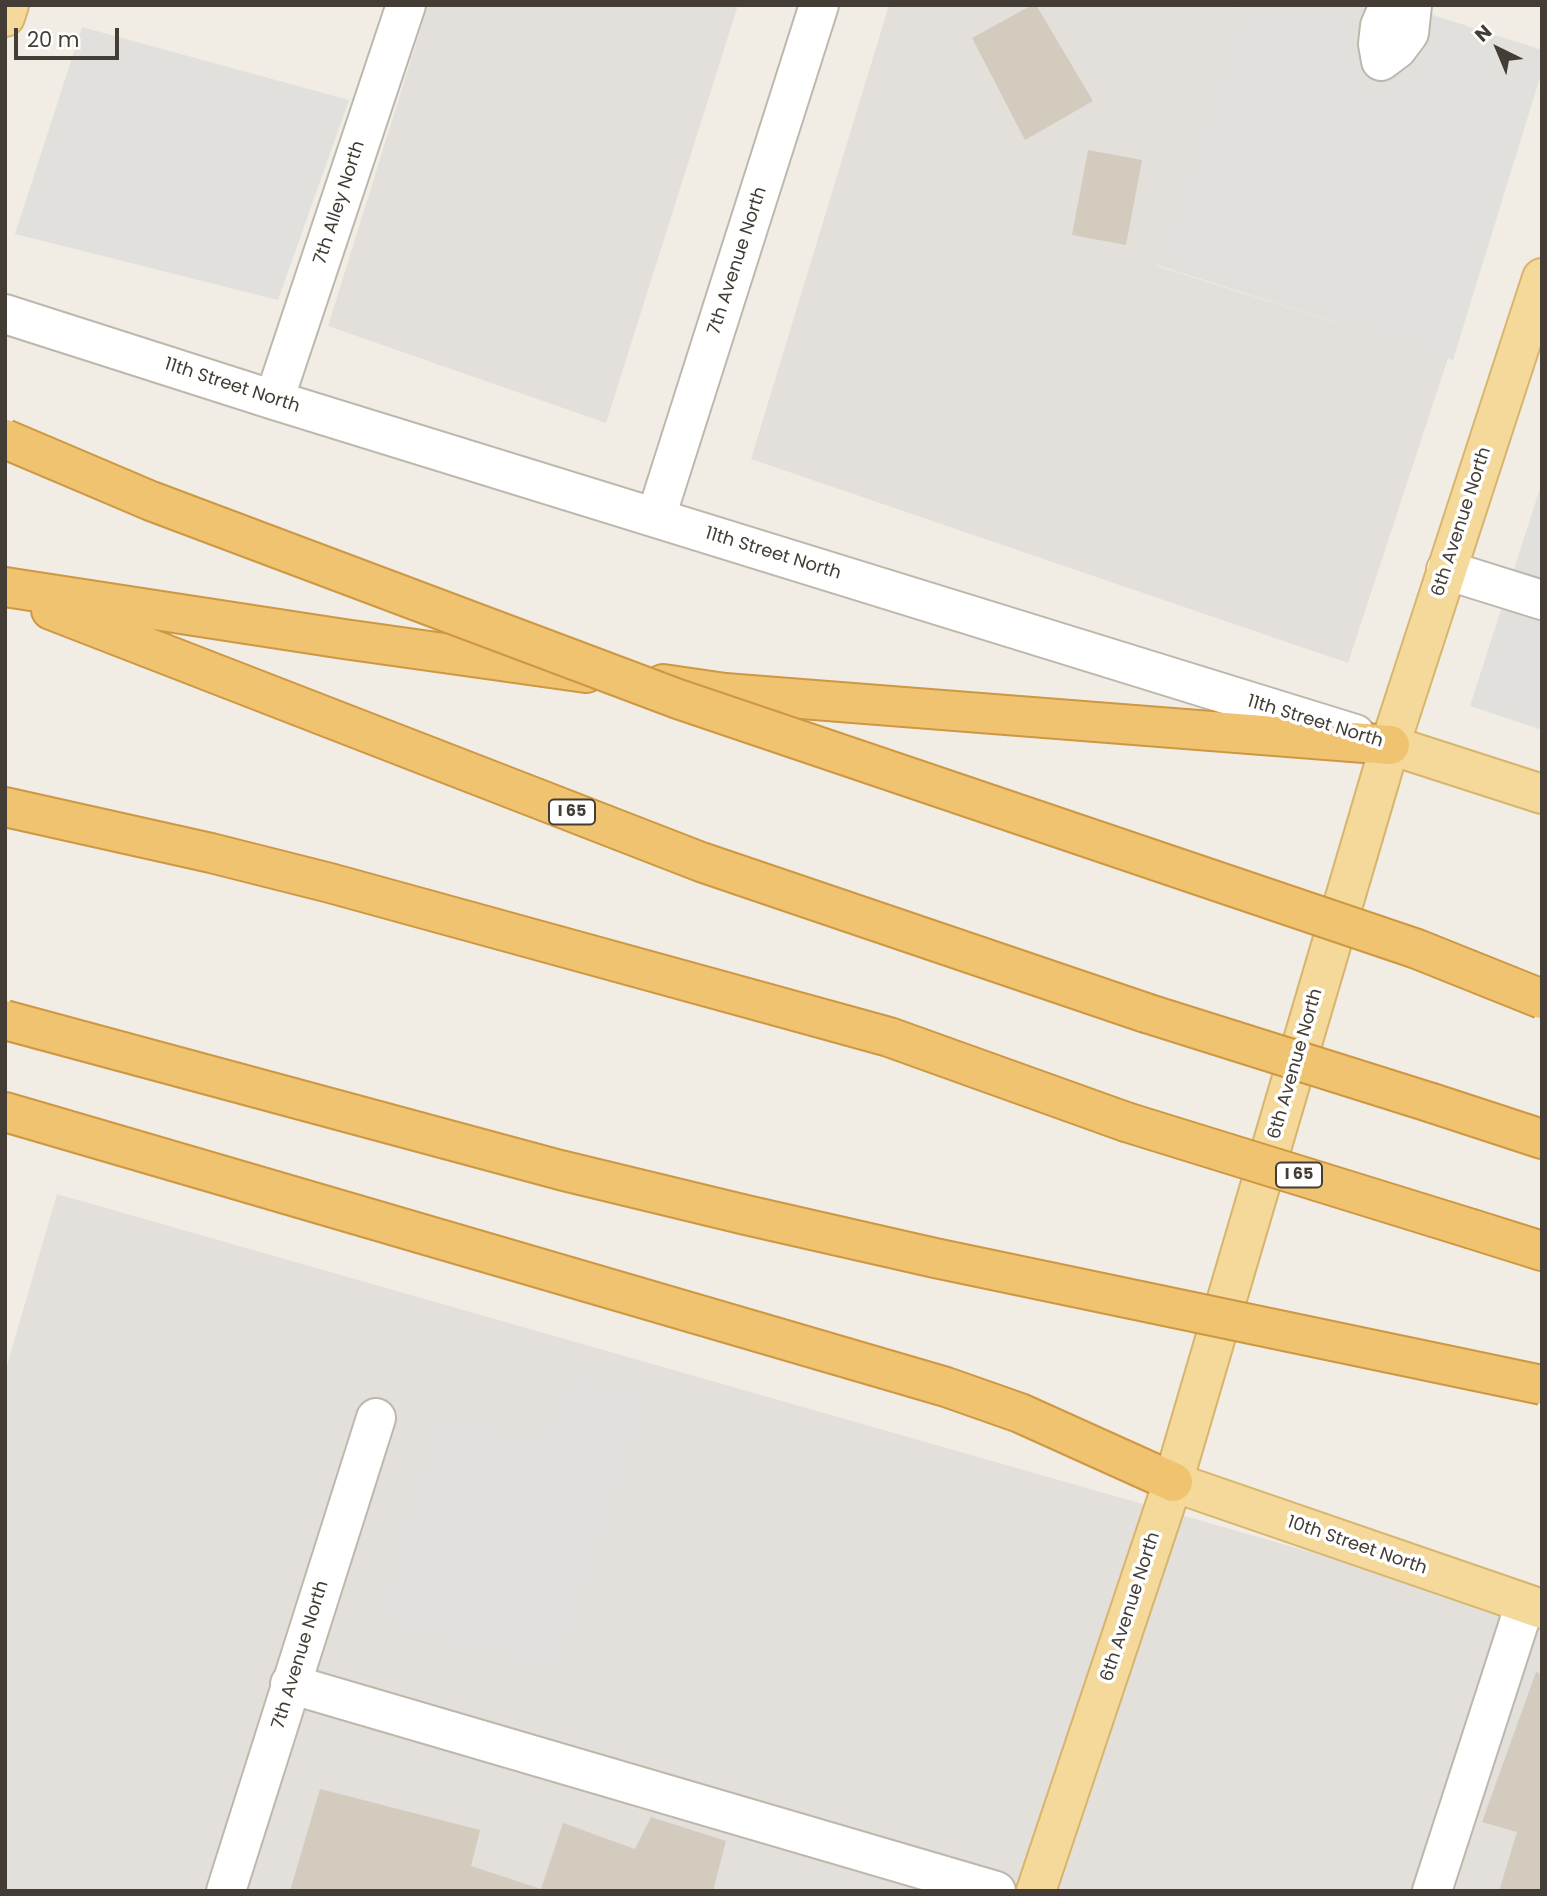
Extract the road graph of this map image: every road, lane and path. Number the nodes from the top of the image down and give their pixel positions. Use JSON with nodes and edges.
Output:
{"nodes":[{"id":1,"x":9,"y":5,"type":"edge"},
{"id":2,"x":406,"y":5,"type":"edge"},
{"id":3,"x":819,"y":5,"type":"edge"},
{"id":4,"x":1389,"y":5,"type":"edge"},
{"id":5,"x":1412,"y":5,"type":"edge"},
{"id":6,"x":5,"y":17,"type":"edge"},
{"id":7,"x":1541,"y":285,"type":"edge"},
{"id":8,"x":5,"y":314,"type":"edge"},
{"id":9,"x":274,"y":400,"type":"junction"},
{"id":10,"x":5,"y":439,"type":"edge"},
{"id":11,"x":656,"y":517,"type":"junction"},
{"id":12,"x":1446,"y":570,"type":"junction"},
{"id":13,"x":5,"y":587,"type":"edge"},
{"id":14,"x":5,"y":593,"type":"edge"},
{"id":15,"x":1542,"y":600,"type":"edge"},
{"id":16,"x":1390,"y":745,"type":"junction"},
{"id":17,"x":1542,"y":794,"type":"edge"},
{"id":18,"x":5,"y":807,"type":"edge"},
{"id":19,"x":1542,"y":999,"type":"edge"},
{"id":20,"x":5,"y":1020,"type":"edge"},
{"id":21,"x":5,"y":1112,"type":"edge"},
{"id":22,"x":1542,"y":1139,"type":"edge"},
{"id":23,"x":1542,"y":1251,"type":"edge"},
{"id":24,"x":1542,"y":1385,"type":"edge"},
{"id":25,"x":376,"y":1418,"type":"dead end"},
{"id":26,"x":1172,"y":1482,"type":"junction"},
{"id":27,"x":1533,"y":1607,"type":"edge"},
{"id":28,"x":290,"y":1684,"type":"junction"},
{"id":29,"x":226,"y":1891,"type":"edge"},
{"id":30,"x":996,"y":1891,"type":"edge"},
{"id":31,"x":1036,"y":1891,"type":"edge"},
{"id":32,"x":1432,"y":1891,"type":"edge"}],
"edges":[{"from":1,"to":6,"type":"main road"},
{"from":2,"to":9,"type":"street","name":"7th Alley North"},
{"from":3,"to":11,"type":"street","name":"7th Avenue North"},
{"from":4,"to":5,"type":"street"},
{"from":7,"to":12,"type":"main road","name":"6th Avenue North"},
{"from":8,"to":9,"type":"street","name":"11th Street North"},
{"from":9,"to":11,"type":"street","name":"11th Street North"},
{"from":10,"to":19,"type":"highway","bridge":true},
{"from":11,"to":16,"type":"street","name":"11th Street North"},
{"from":12,"to":15,"type":"street"},
{"from":12,"to":16,"type":"main road","name":"6th Avenue North"},
{"from":13,"to":16,"type":"highway"},
{"from":14,"to":22,"type":"highway","number":"I 65","bridge":true},
{"from":16,"to":17,"type":"main road","name":"11th Street North"},
{"from":16,"to":26,"type":"main road","name":"6th Avenue North"},
{"from":18,"to":23,"type":"highway","number":"I 65","bridge":true},
{"from":20,"to":24,"type":"highway","bridge":true},
{"from":21,"to":26,"type":"highway"},
{"from":25,"to":28,"type":"street","name":"7th Avenue North"},
{"from":26,"to":27,"type":"main road","name":"10th Street North"},
{"from":26,"to":31,"type":"main road","name":"6th Avenue North"},
{"from":27,"to":32,"type":"street"},
{"from":28,"to":29,"type":"street","name":"7th Avenue North"},
{"from":28,"to":30,"type":"street"}]}
